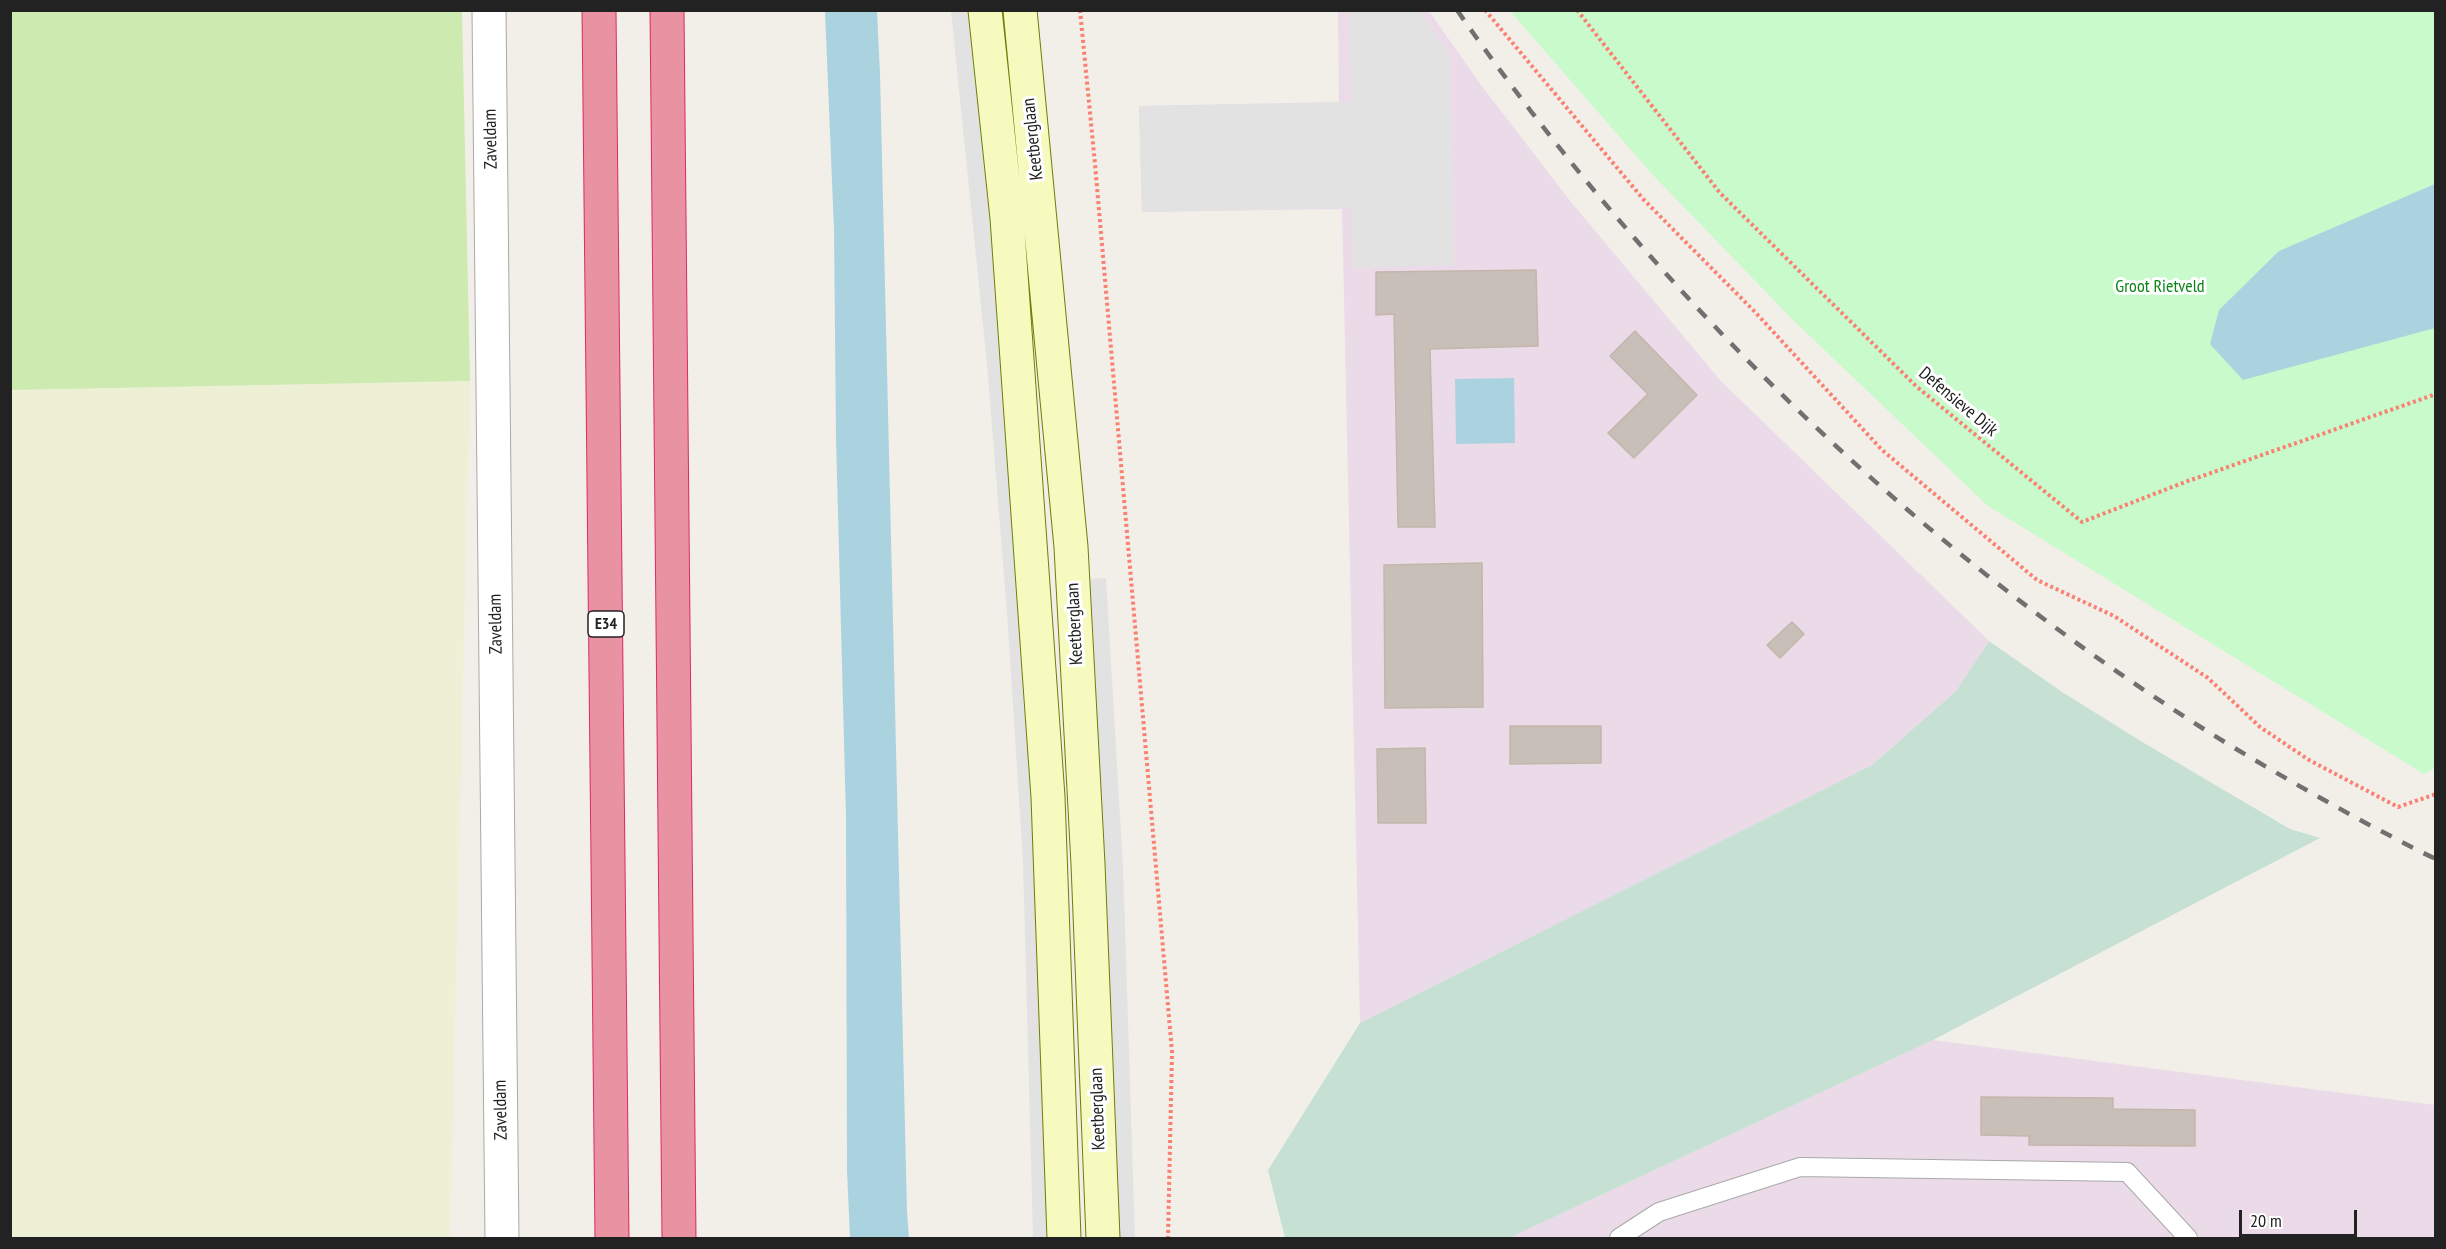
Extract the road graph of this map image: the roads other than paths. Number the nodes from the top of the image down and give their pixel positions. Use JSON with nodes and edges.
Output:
{"nodes":[{"id":1,"x":489,"y":10,"type":"edge"},
{"id":2,"x":599,"y":10,"type":"edge"},
{"id":3,"x":667,"y":10,"type":"edge"},
{"id":4,"x":985,"y":10,"type":"edge"},
{"id":5,"x":1020,"y":10,"type":"edge"},
{"id":6,"x":502,"y":1239,"type":"edge"},
{"id":7,"x":612,"y":1239,"type":"edge"},
{"id":8,"x":679,"y":1239,"type":"edge"},
{"id":9,"x":1064,"y":1239,"type":"edge"},
{"id":10,"x":1103,"y":1239,"type":"edge"},
{"id":11,"x":1619,"y":1239,"type":"edge"},
{"id":12,"x":2188,"y":1239,"type":"edge"}],
"edges":[{"from":1,"to":6,"type":"street","name":"Zaveldam"},
{"from":2,"to":7,"type":"highway","number":"E34"},
{"from":3,"to":8,"type":"highway"},
{"from":4,"to":9,"type":"main road","name":"Keetberglaan"},
{"from":5,"to":10,"type":"main road","name":"Keetberglaan"},
{"from":11,"to":12,"type":"lane"}]}
